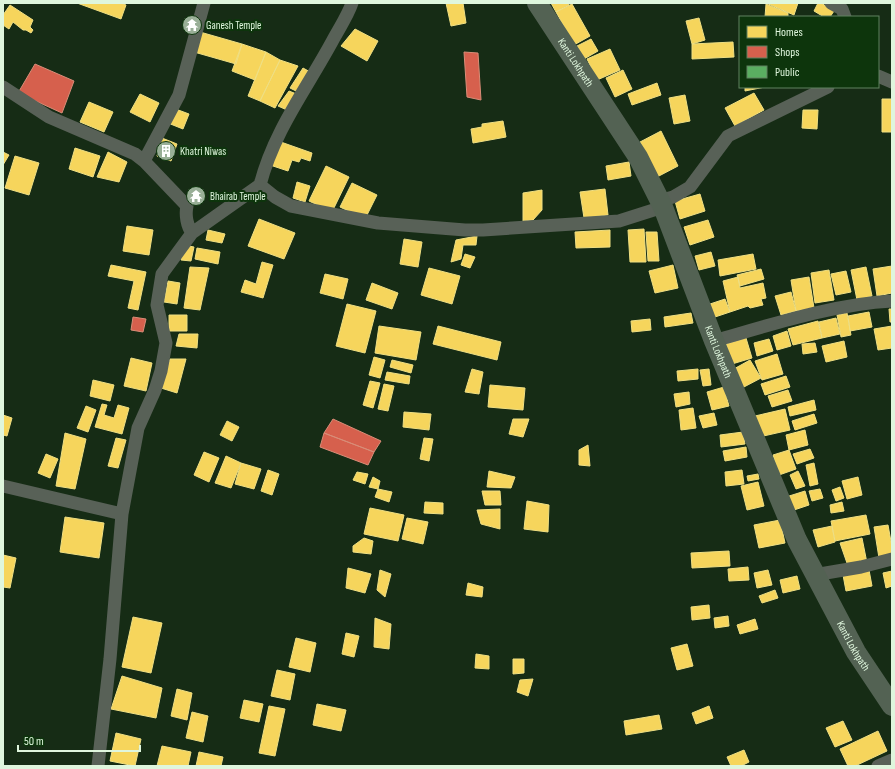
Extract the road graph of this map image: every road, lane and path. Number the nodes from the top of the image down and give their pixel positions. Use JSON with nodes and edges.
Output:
{"nodes":[{"id":1,"x":204,"y":3,"type":"edge"},
{"id":2,"x":352,"y":3,"type":"edge"},
{"id":3,"x":538,"y":3,"type":"edge"},
{"id":4,"x":831,"y":3,"type":"edge"},
{"id":5,"x":845,"y":16,"type":"edge"},
{"id":6,"x":879,"y":76,"type":"edge"},
{"id":7,"x":892,"y":82,"type":"edge"},
{"id":8,"x":3,"y":87,"type":"edge"},
{"id":9,"x":826,"y":88,"type":"edge"},
{"id":10,"x":144,"y":161,"type":"junction"},
{"id":11,"x":260,"y":184,"type":"junction"},
{"id":12,"x":660,"y":203,"type":"junction"},
{"id":13,"x":192,"y":233,"type":"junction"},
{"id":14,"x":892,"y":301,"type":"edge"},
{"id":15,"x":714,"y":341,"type":"junction"},
{"id":16,"x":3,"y":486,"type":"edge"},
{"id":17,"x":122,"y":514,"type":"junction"},
{"id":18,"x":892,"y":559,"type":"edge"},
{"id":19,"x":814,"y":575,"type":"junction"},
{"id":20,"x":892,"y":706,"type":"edge"},
{"id":21,"x":892,"y":760,"type":"edge"},
{"id":22,"x":98,"y":766,"type":"edge"},
{"id":23,"x":878,"y":766,"type":"edge"}],
"edges":[{"from":1,"to":10,"type":"street"},
{"from":2,"to":11,"type":"street"},
{"from":3,"to":12,"type":"main road","name":"Kanti Lokhpath"},
{"from":4,"to":5,"type":"street"},
{"from":6,"to":7,"type":"street"},
{"from":8,"to":10,"type":"street"},
{"from":9,"to":12,"type":"street"},
{"from":10,"to":13,"type":"street"},
{"from":11,"to":12,"type":"street"},
{"from":11,"to":13,"type":"street"},
{"from":12,"to":15,"type":"main road","name":"Kanti Lokhpath"},
{"from":13,"to":17,"type":"street"},
{"from":14,"to":15,"type":"street"},
{"from":15,"to":19,"type":"main road","name":"Kanti Lokhpath"},
{"from":16,"to":17,"type":"street"},
{"from":17,"to":22,"type":"street"},
{"from":18,"to":19,"type":"street"},
{"from":19,"to":20,"type":"main road","name":"Kanti Lokhpath"},
{"from":21,"to":23,"type":"street"}]}
